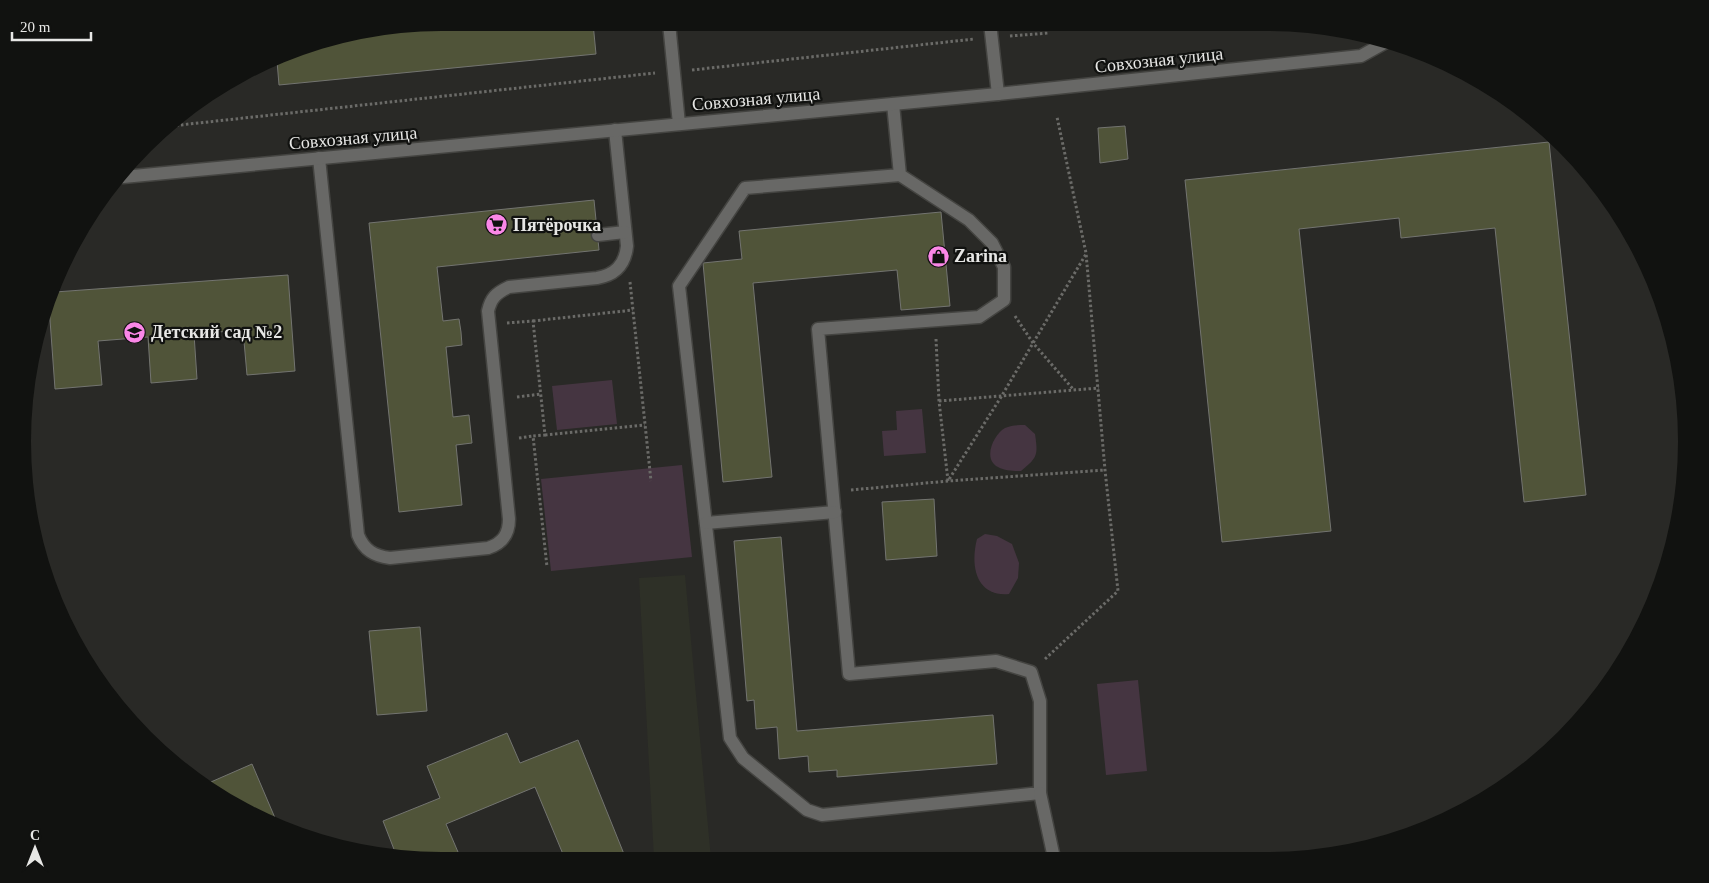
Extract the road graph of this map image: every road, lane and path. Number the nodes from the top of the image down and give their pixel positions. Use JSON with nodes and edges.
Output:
{"nodes":[{"id":1,"x":670,"y":31,"type":"edge"},
{"id":2,"x":991,"y":31,"type":"edge"},
{"id":3,"x":1049,"y":32,"type":"dead end"},
{"id":4,"x":992,"y":37,"type":"junction"},
{"id":5,"x":1379,"y":47,"type":"edge"},
{"id":6,"x":674,"y":71,"type":"junction"},
{"id":7,"x":998,"y":94,"type":"junction"},
{"id":8,"x":893,"y":104,"type":"junction"},
{"id":9,"x":1057,"y":117,"type":"dead end"},
{"id":10,"x":679,"y":124,"type":"junction"},
{"id":11,"x":181,"y":125,"type":"edge"},
{"id":12,"x":615,"y":130,"type":"junction"},
{"id":13,"x":319,"y":158,"type":"junction"},
{"id":14,"x":900,"y":175,"type":"junction"},
{"id":15,"x":129,"y":176,"type":"edge"},
{"id":16,"x":625,"y":232,"type":"junction"},
{"id":17,"x":598,"y":235,"type":"dead end"},
{"id":18,"x":626,"y":246,"type":"junction"},
{"id":19,"x":1086,"y":253,"type":"junction"},
{"id":20,"x":1004,"y":300,"type":"junction"},
{"id":21,"x":633,"y":310,"type":"junction"},
{"id":22,"x":533,"y":320,"type":"junction"},
{"id":23,"x":935,"y":320,"type":"junction"},
{"id":24,"x":489,"y":325,"type":"junction"},
{"id":25,"x":1033,"y":343,"type":"junction"},
{"id":26,"x":1099,"y":388,"type":"junction"},
{"id":27,"x":1073,"y":390,"type":"junction"},
{"id":28,"x":541,"y":394,"type":"junction"},
{"id":29,"x":1001,"y":397,"type":"junction"},
{"id":30,"x":497,"y":399,"type":"junction"},
{"id":31,"x":939,"y":400,"type":"junction"},
{"id":32,"x":645,"y":425,"type":"junction"},
{"id":33,"x":545,"y":435,"type":"junction"},
{"id":34,"x":1105,"y":470,"type":"junction"},
{"id":35,"x":651,"y":480,"type":"dead end"},
{"id":36,"x":948,"y":481,"type":"junction"},
{"id":37,"x":833,"y":492,"type":"junction"},
{"id":38,"x":834,"y":512,"type":"junction"},
{"id":39,"x":706,"y":523,"type":"junction"},
{"id":40,"x":546,"y":567,"type":"dead end"},
{"id":41,"x":1031,"y":672,"type":"junction"},
{"id":42,"x":1040,"y":793,"type":"junction"},
{"id":43,"x":1053,"y":852,"type":"edge"}],
"edges":[{"from":1,"to":6,"type":"street"},
{"from":2,"to":4,"type":"street"},
{"from":3,"to":4,"type":"path"},
{"from":4,"to":6,"type":"path"},
{"from":4,"to":7,"type":"street"},
{"from":5,"to":7,"type":"street","name":"Совхозная улица"},
{"from":6,"to":10,"type":"street"},
{"from":6,"to":11,"type":"path"},
{"from":7,"to":8,"type":"street","name":"Совхозная улица"},
{"from":8,"to":10,"type":"street","name":"Совхозная улица"},
{"from":8,"to":14,"type":"street"},
{"from":9,"to":19,"type":"path"},
{"from":10,"to":12,"type":"street","name":"Совхозная улица"},
{"from":12,"to":13,"type":"street","name":"Совхозная улица"},
{"from":12,"to":16,"type":"street"},
{"from":13,"to":15,"type":"street","name":"Совхозная улица"},
{"from":13,"to":30,"type":"street"},
{"from":14,"to":20,"type":"street"},
{"from":14,"to":39,"type":"street"},
{"from":16,"to":17,"type":"street"},
{"from":16,"to":18,"type":"street"},
{"from":18,"to":21,"type":"path"},
{"from":18,"to":24,"type":"street"},
{"from":19,"to":25,"type":"path"},
{"from":19,"to":26,"type":"path"},
{"from":20,"to":23,"type":"street"},
{"from":20,"to":25,"type":"path"},
{"from":21,"to":22,"type":"path"},
{"from":21,"to":32,"type":"path"},
{"from":22,"to":24,"type":"path"},
{"from":22,"to":28,"type":"path"},
{"from":23,"to":31,"type":"path"},
{"from":23,"to":37,"type":"street"},
{"from":24,"to":30,"type":"street"},
{"from":25,"to":27,"type":"path"},
{"from":25,"to":29,"type":"path"},
{"from":26,"to":27,"type":"path"},
{"from":26,"to":34,"type":"path"},
{"from":27,"to":29,"type":"path"},
{"from":28,"to":30,"type":"path"},
{"from":28,"to":33,"type":"path"},
{"from":29,"to":31,"type":"path"},
{"from":29,"to":36,"type":"path"},
{"from":31,"to":36,"type":"path"},
{"from":32,"to":33,"type":"path"},
{"from":32,"to":35,"type":"path"},
{"from":33,"to":40,"type":"path"},
{"from":34,"to":36,"type":"path"},
{"from":34,"to":41,"type":"path"},
{"from":36,"to":37,"type":"path"},
{"from":37,"to":38,"type":"street"},
{"from":38,"to":39,"type":"street"},
{"from":38,"to":41,"type":"street"},
{"from":39,"to":42,"type":"street"},
{"from":41,"to":42,"type":"street"},
{"from":42,"to":43,"type":"street"}]}
